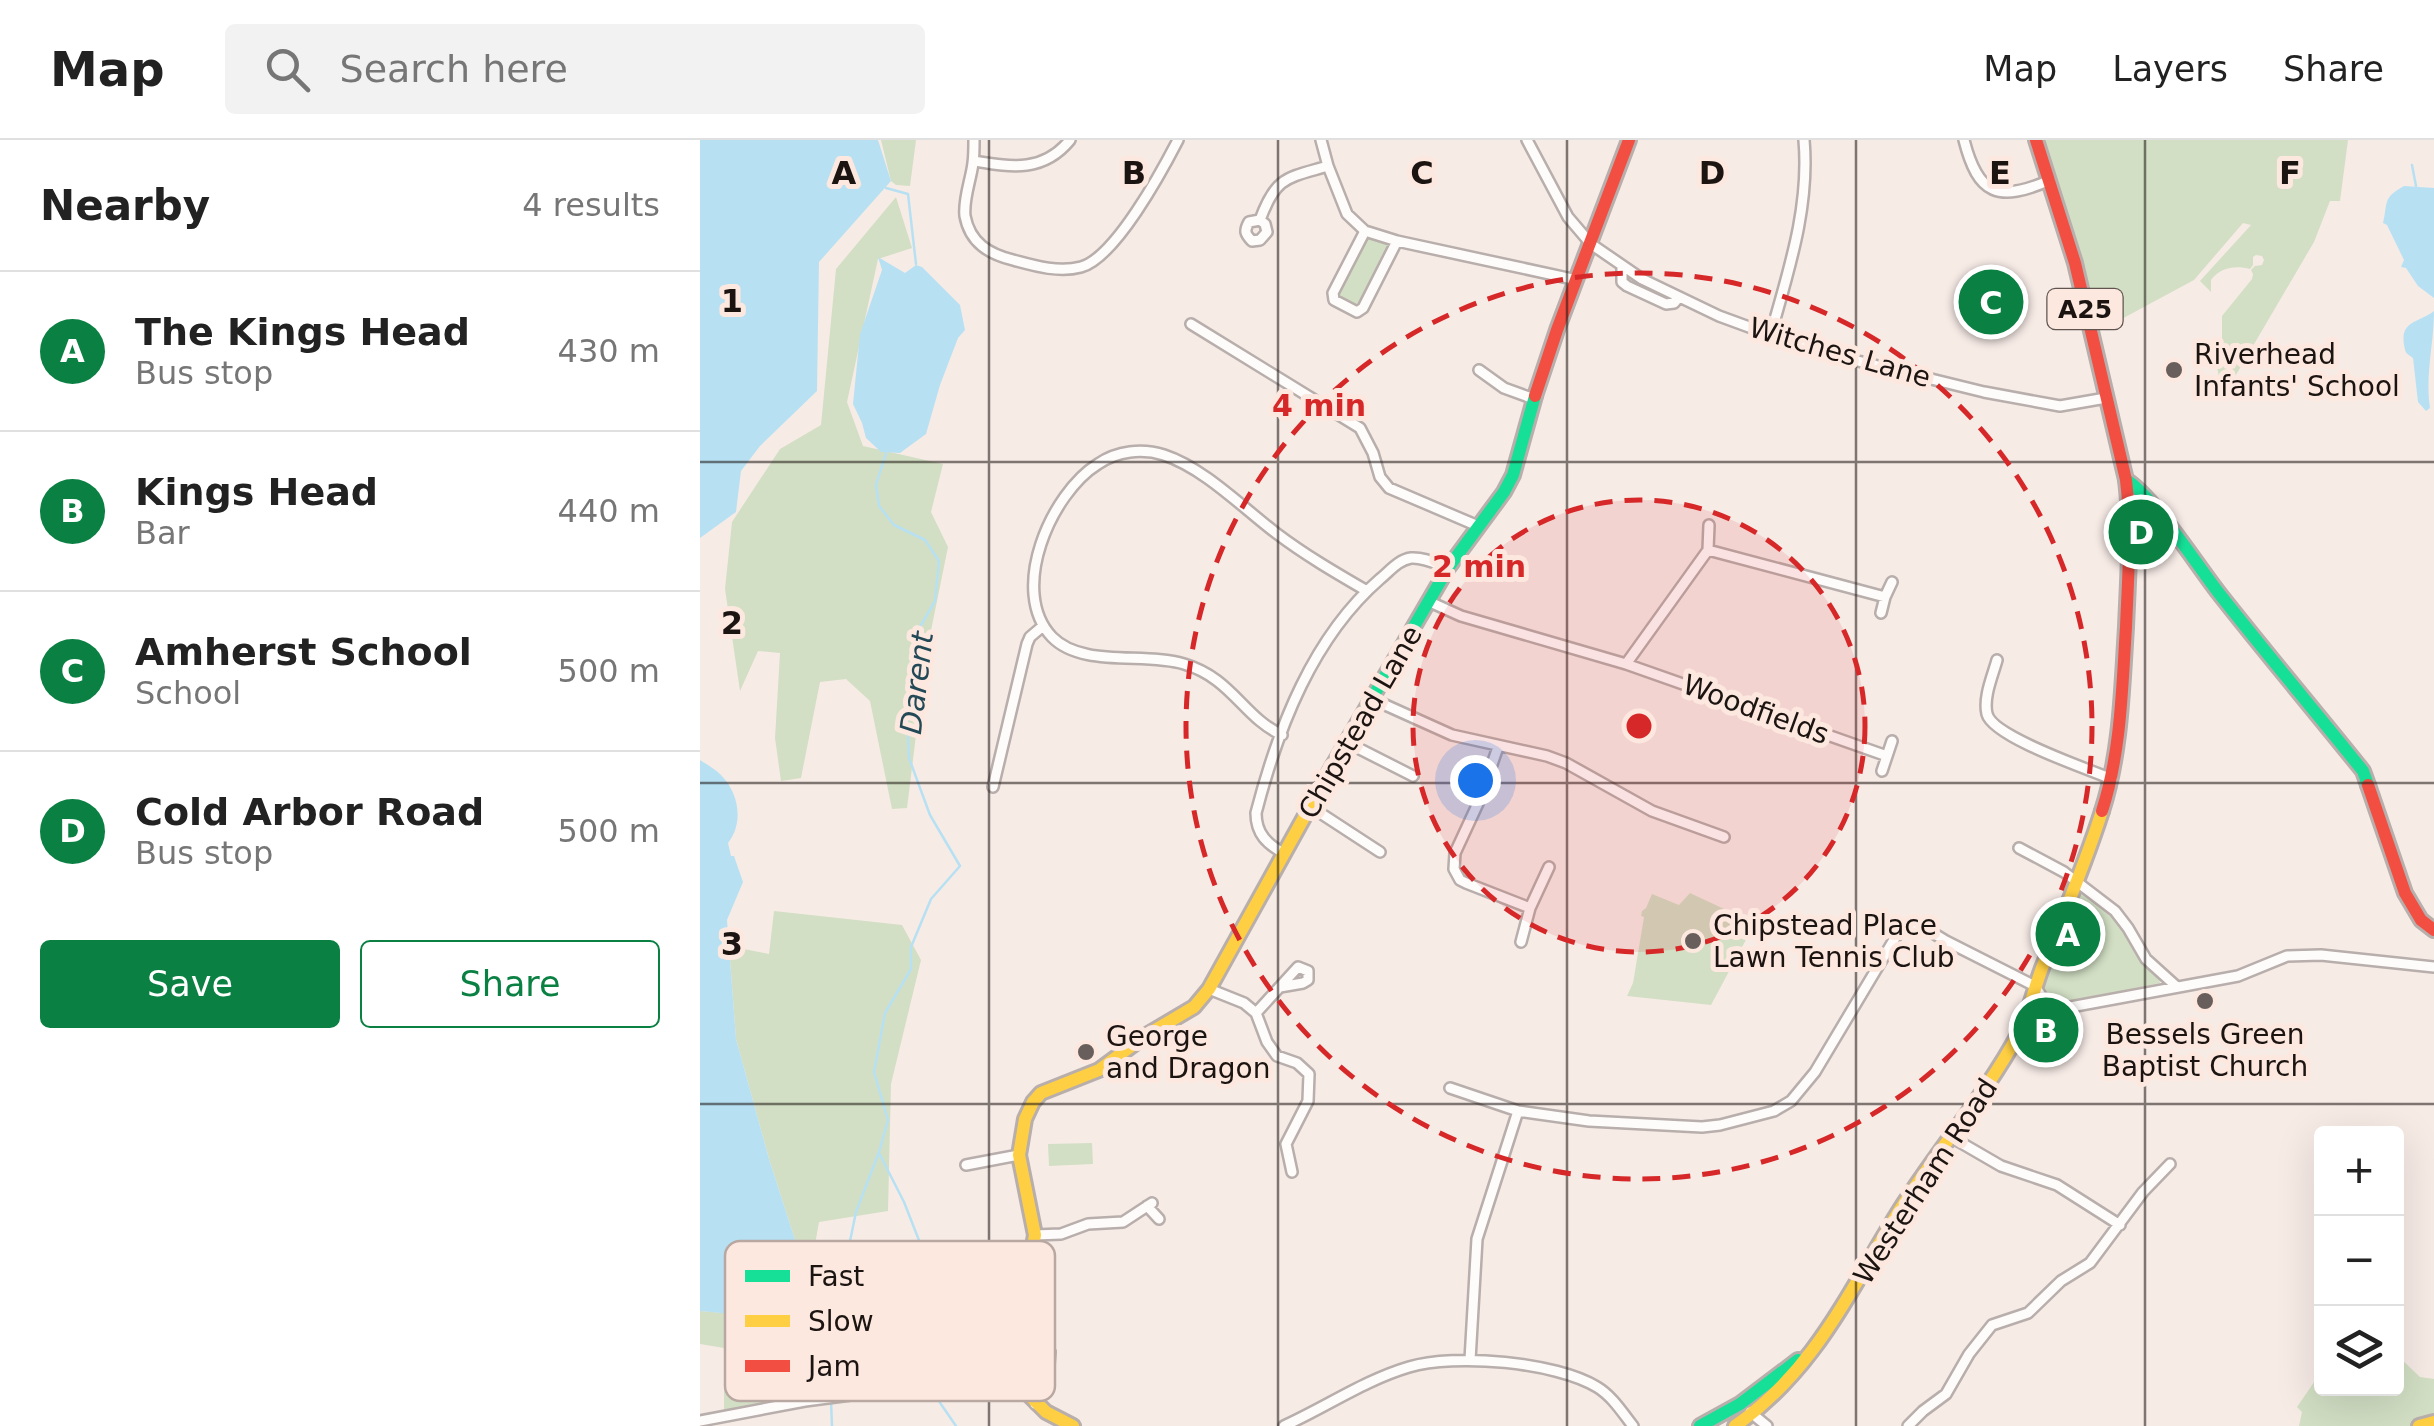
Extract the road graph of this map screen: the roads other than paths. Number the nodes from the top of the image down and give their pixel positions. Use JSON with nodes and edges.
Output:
{"nodes":[{"id":1,"x":974,"y":140,"type":"edge"},
{"id":2,"x":1070,"y":140,"type":"edge"},
{"id":3,"x":1178,"y":140,"type":"edge"},
{"id":4,"x":1321,"y":140,"type":"edge"},
{"id":5,"x":1527,"y":140,"type":"edge"},
{"id":6,"x":1629,"y":140,"type":"edge"},
{"id":7,"x":1804,"y":140,"type":"edge"},
{"id":8,"x":1964,"y":140,"type":"edge"},
{"id":9,"x":2036,"y":140,"type":"edge"},
{"id":10,"x":974,"y":161,"type":"junction"},
{"id":11,"x":1328,"y":166,"type":"junction"},
{"id":12,"x":2050,"y":180,"type":"junction"},
{"id":13,"x":1260,"y":220,"type":"dead end"},
{"id":14,"x":1365,"y":231,"type":"junction"},
{"id":15,"x":1397,"y":241,"type":"junction"},
{"id":16,"x":1591,"y":244,"type":"junction"},
{"id":17,"x":1577,"y":280,"type":"junction"},
{"id":18,"x":1192,"y":324,"type":"dead end"},
{"id":19,"x":1770,"y":336,"type":"junction"},
{"id":20,"x":1479,"y":370,"type":"dead end"},
{"id":21,"x":2106,"y":398,"type":"junction"},
{"id":22,"x":1534,"y":399,"type":"junction"},
{"id":23,"x":2126,"y":480,"type":"junction"},
{"id":24,"x":1709,"y":525,"type":"dead end"},
{"id":25,"x":1478,"y":526,"type":"junction"},
{"id":26,"x":1708,"y":550,"type":"junction"},
{"id":27,"x":1448,"y":568,"type":"junction"},
{"id":28,"x":1892,"y":582,"type":"dead end"},
{"id":29,"x":1367,"y":590,"type":"junction"},
{"id":30,"x":1886,"y":597,"type":"junction"},
{"id":31,"x":1430,"y":602,"type":"junction"},
{"id":32,"x":1881,"y":613,"type":"dead end"},
{"id":33,"x":1043,"y":626,"type":"junction"},
{"id":34,"x":1997,"y":660,"type":"dead end"},
{"id":35,"x":1626,"y":664,"type":"junction"},
{"id":36,"x":1372,"y":698,"type":"junction"},
{"id":37,"x":1282,"y":734,"type":"junction"},
{"id":38,"x":1892,"y":741,"type":"dead end"},
{"id":39,"x":1346,"y":742,"type":"junction"},
{"id":40,"x":1498,"y":747,"type":"junction"},
{"id":41,"x":1887,"y":756,"type":"junction"},
{"id":42,"x":1882,"y":771,"type":"dead end"},
{"id":43,"x":1413,"y":776,"type":"dead end"},
{"id":44,"x":2112,"y":779,"type":"junction"},
{"id":45,"x":992,"y":788,"type":"dead end"},
{"id":46,"x":1311,"y":806,"type":"junction"},
{"id":47,"x":1724,"y":837,"type":"dead end"},
{"id":48,"x":2019,"y":848,"type":"dead end"},
{"id":49,"x":1380,"y":852,"type":"dead end"},
{"id":50,"x":1285,"y":854,"type":"junction"},
{"id":51,"x":1549,"y":866,"type":"dead end"},
{"id":52,"x":2077,"y":881,"type":"junction"},
{"id":53,"x":1530,"y":908,"type":"junction"},
{"id":54,"x":2434,"y":930,"type":"edge"},
{"id":55,"x":1520,"y":942,"type":"dead end"},
{"id":56,"x":2434,"y":966,"type":"edge"},
{"id":57,"x":2035,"y":986,"type":"junction"},
{"id":58,"x":2177,"y":986,"type":"junction"},
{"id":59,"x":1280,"y":987,"type":"dead end"},
{"id":60,"x":1209,"y":989,"type":"junction"},
{"id":61,"x":2052,"y":1012,"type":"junction"},
{"id":62,"x":1256,"y":1013,"type":"junction"},
{"id":63,"x":2021,"y":1029,"type":"junction"},
{"id":64,"x":1450,"y":1088,"type":"dead end"},
{"id":65,"x":1518,"y":1112,"type":"junction"},
{"id":66,"x":1951,"y":1137,"type":"junction"},
{"id":67,"x":1020,"y":1155,"type":"junction"},
{"id":68,"x":2170,"y":1164,"type":"dead end"},
{"id":69,"x":966,"y":1165,"type":"dead end"},
{"id":70,"x":1292,"y":1172,"type":"dead end"},
{"id":71,"x":1159,"y":1219,"type":"dead end"},
{"id":72,"x":2120,"y":1225,"type":"junction"},
{"id":73,"x":1035,"y":1235,"type":"junction"},
{"id":74,"x":1034,"y":1241,"type":"edge"},
{"id":75,"x":1810,"y":1352,"type":"junction"},
{"id":76,"x":1470,"y":1360,"type":"junction"},
{"id":77,"x":813,"y":1401,"type":"edge"},
{"id":78,"x":1033,"y":1401,"type":"edge"},
{"id":79,"x":1037,"y":1401,"type":"edge"},
{"id":80,"x":1035,"y":1404,"type":"junction"},
{"id":81,"x":1740,"y":1404,"type":"junction"},
{"id":82,"x":1752,"y":1414,"type":"junction"},
{"id":83,"x":700,"y":1421,"type":"edge"},
{"id":84,"x":2434,"y":1422,"type":"edge"},
{"id":85,"x":1073,"y":1426,"type":"edge"},
{"id":86,"x":1284,"y":1426,"type":"edge"},
{"id":87,"x":1633,"y":1426,"type":"edge"},
{"id":88,"x":1700,"y":1426,"type":"edge"},
{"id":89,"x":1735,"y":1426,"type":"edge"},
{"id":90,"x":1767,"y":1426,"type":"edge"},
{"id":91,"x":1908,"y":1426,"type":"edge"},
{"id":92,"x":2419,"y":1426,"type":"edge"}],
"edges":[{"from":1,"to":10,"type":"street"},
{"from":2,"to":10,"type":"street"},
{"from":3,"to":10,"type":"street"},
{"from":4,"to":11,"type":"street"},
{"from":5,"to":16,"type":"street","name":"Witches Lane"},
{"from":6,"to":16,"type":"main road","name":"Chipstead Lane"},
{"from":7,"to":19,"type":"street"},
{"from":8,"to":12,"type":"street"},
{"from":9,"to":12,"type":"main road","number":"A25"},
{"from":11,"to":13,"type":"street"},
{"from":11,"to":14,"type":"street"},
{"from":12,"to":21,"type":"main road","number":"A25"},
{"from":14,"to":15,"type":"street"},
{"from":14,"to":15,"type":"street"},
{"from":15,"to":17,"type":"street"},
{"from":16,"to":17,"type":"main road","name":"Chipstead Lane"},
{"from":16,"to":19,"type":"street","name":"Witches Lane"},
{"from":17,"to":22,"type":"main road","name":"Chipstead Lane"},
{"from":18,"to":25,"type":"street"},
{"from":19,"to":21,"type":"street","name":"Witches Lane"},
{"from":20,"to":22,"type":"street"},
{"from":21,"to":23,"type":"main road","number":"A25"},
{"from":22,"to":25,"type":"main road","name":"Chipstead Lane"},
{"from":23,"to":44,"type":"main road","name":"Westerham Road","number":"A25"},
{"from":23,"to":54,"type":"main road"},
{"from":24,"to":26,"type":"street"},
{"from":25,"to":27,"type":"main road","name":"Chipstead Lane"},
{"from":26,"to":30,"type":"street"},
{"from":26,"to":35,"type":"street"},
{"from":27,"to":29,"type":"street"},
{"from":27,"to":31,"type":"main road","name":"Chipstead Lane"},
{"from":28,"to":30,"type":"street"},
{"from":29,"to":33,"type":"street"},
{"from":29,"to":37,"type":"street"},
{"from":30,"to":32,"type":"street"},
{"from":31,"to":35,"type":"street","name":"Woodfields"},
{"from":31,"to":36,"type":"main road","name":"Chipstead Lane"},
{"from":33,"to":37,"type":"street"},
{"from":33,"to":45,"type":"street"},
{"from":34,"to":44,"type":"street"},
{"from":35,"to":41,"type":"street","name":"Woodfields"},
{"from":36,"to":39,"type":"main road","name":"Chipstead Lane"},
{"from":36,"to":40,"type":"street"},
{"from":37,"to":50,"type":"street"},
{"from":38,"to":41,"type":"street"},
{"from":39,"to":43,"type":"street"},
{"from":39,"to":46,"type":"main road","name":"Chipstead Lane"},
{"from":40,"to":47,"type":"street"},
{"from":40,"to":53,"type":"street"},
{"from":41,"to":42,"type":"street"},
{"from":44,"to":52,"type":"main road","name":"Westerham Road","number":"A25"},
{"from":46,"to":49,"type":"street"},
{"from":46,"to":50,"type":"main road","name":"Chipstead Lane"},
{"from":48,"to":52,"type":"street"},
{"from":50,"to":60,"type":"main road","name":"Chipstead Lane"},
{"from":51,"to":53,"type":"street"},
{"from":52,"to":57,"type":"main road","name":"Westerham Road","number":"A25"},
{"from":52,"to":58,"type":"street"},
{"from":53,"to":55,"type":"street"},
{"from":56,"to":58,"type":"street"},
{"from":57,"to":61,"type":"street"},
{"from":57,"to":63,"type":"main road","name":"Westerham Road","number":"A25"},
{"from":57,"to":65,"type":"street"},
{"from":58,"to":61,"type":"street"},
{"from":59,"to":62,"type":"street"},
{"from":60,"to":62,"type":"street"},
{"from":60,"to":67,"type":"main road","name":"Chipstead Lane"},
{"from":61,"to":63,"type":"street"},
{"from":62,"to":70,"type":"street"},
{"from":63,"to":66,"type":"main road","name":"Westerham Road","number":"A25"},
{"from":64,"to":65,"type":"street"},
{"from":65,"to":76,"type":"street"},
{"from":66,"to":72,"type":"street"},
{"from":66,"to":75,"type":"main road","name":"Westerham Road","number":"A25"},
{"from":67,"to":69,"type":"street"},
{"from":67,"to":73,"type":"main road"},
{"from":68,"to":72,"type":"street"},
{"from":71,"to":73,"type":"street"},
{"from":72,"to":91,"type":"street"},
{"from":73,"to":74,"type":"main road"},
{"from":75,"to":81,"type":"main road","name":"Westerham Road","number":"A25"},
{"from":75,"to":82,"type":"main road","name":"Westerham Road","number":"A25"},
{"from":76,"to":86,"type":"street"},
{"from":76,"to":87,"type":"street"},
{"from":77,"to":83,"type":"street"},
{"from":78,"to":80,"type":"main road"},
{"from":79,"to":80,"type":"street"},
{"from":80,"to":85,"type":"main road"},
{"from":81,"to":82,"type":"street"},
{"from":81,"to":88,"type":"main road","name":"Westerham Road","number":"A25"},
{"from":82,"to":89,"type":"main road","name":"Westerham Road","number":"A25"},
{"from":82,"to":90,"type":"street"},
{"from":84,"to":92,"type":"main road"}]}
